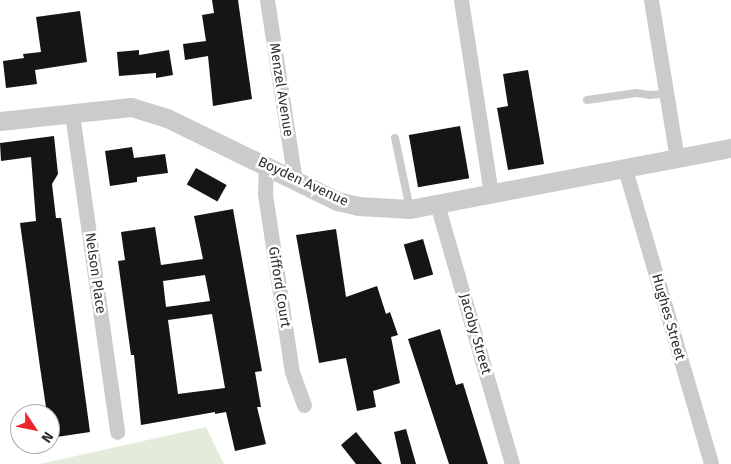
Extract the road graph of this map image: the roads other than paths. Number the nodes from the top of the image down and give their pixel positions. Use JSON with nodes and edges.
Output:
{"nodes":[{"id":1,"x":267,"y":0,"type":"edge"},
{"id":2,"x":461,"y":0,"type":"edge"},
{"id":3,"x":651,"y":0,"type":"edge"},
{"id":4,"x":665,"y":94,"type":"junction"},
{"id":5,"x":587,"y":100,"type":"dead end"},
{"id":6,"x":72,"y":114,"type":"junction"},
{"id":7,"x":0,"y":121,"type":"edge"},
{"id":8,"x":396,"y":138,"type":"dead end"},
{"id":9,"x":731,"y":148,"type":"edge"},
{"id":10,"x":677,"y":158,"type":"junction"},
{"id":11,"x":266,"y":166,"type":"junction"},
{"id":12,"x":625,"y":169,"type":"junction"},
{"id":13,"x":295,"y":181,"type":"junction"},
{"id":14,"x":491,"y":193,"type":"junction"},
{"id":15,"x":437,"y":204,"type":"junction"},
{"id":16,"x":410,"y":209,"type":"junction"},
{"id":17,"x":304,"y":406,"type":"dead end"},
{"id":18,"x":117,"y":432,"type":"dead end"},
{"id":19,"x":512,"y":464,"type":"edge"},
{"id":20,"x":711,"y":464,"type":"edge"}],
"edges":[{"from":1,"to":13,"type":"street","name":"Menzel Avenue"},
{"from":2,"to":14,"type":"street"},
{"from":3,"to":4,"type":"street"},
{"from":4,"to":5,"type":"lane"},
{"from":4,"to":10,"type":"street"},
{"from":6,"to":7,"type":"street","name":"Boyden Avenue"},
{"from":6,"to":11,"type":"street","name":"Boyden Avenue"},
{"from":6,"to":18,"type":"street","name":"Nelson Place"},
{"from":8,"to":16,"type":"lane"},
{"from":9,"to":10,"type":"street","name":"Boyden Avenue"},
{"from":10,"to":12,"type":"street","name":"Boyden Avenue"},
{"from":11,"to":13,"type":"street","name":"Boyden Avenue"},
{"from":11,"to":17,"type":"street","name":"Gifford Court"},
{"from":12,"to":14,"type":"street","name":"Boyden Avenue"},
{"from":12,"to":20,"type":"street","name":"Hughes Street"},
{"from":13,"to":16,"type":"street","name":"Boyden Avenue"},
{"from":14,"to":15,"type":"street","name":"Boyden Avenue"},
{"from":15,"to":16,"type":"street","name":"Boyden Avenue"},
{"from":15,"to":19,"type":"street","name":"Jacoby Street"}]}
